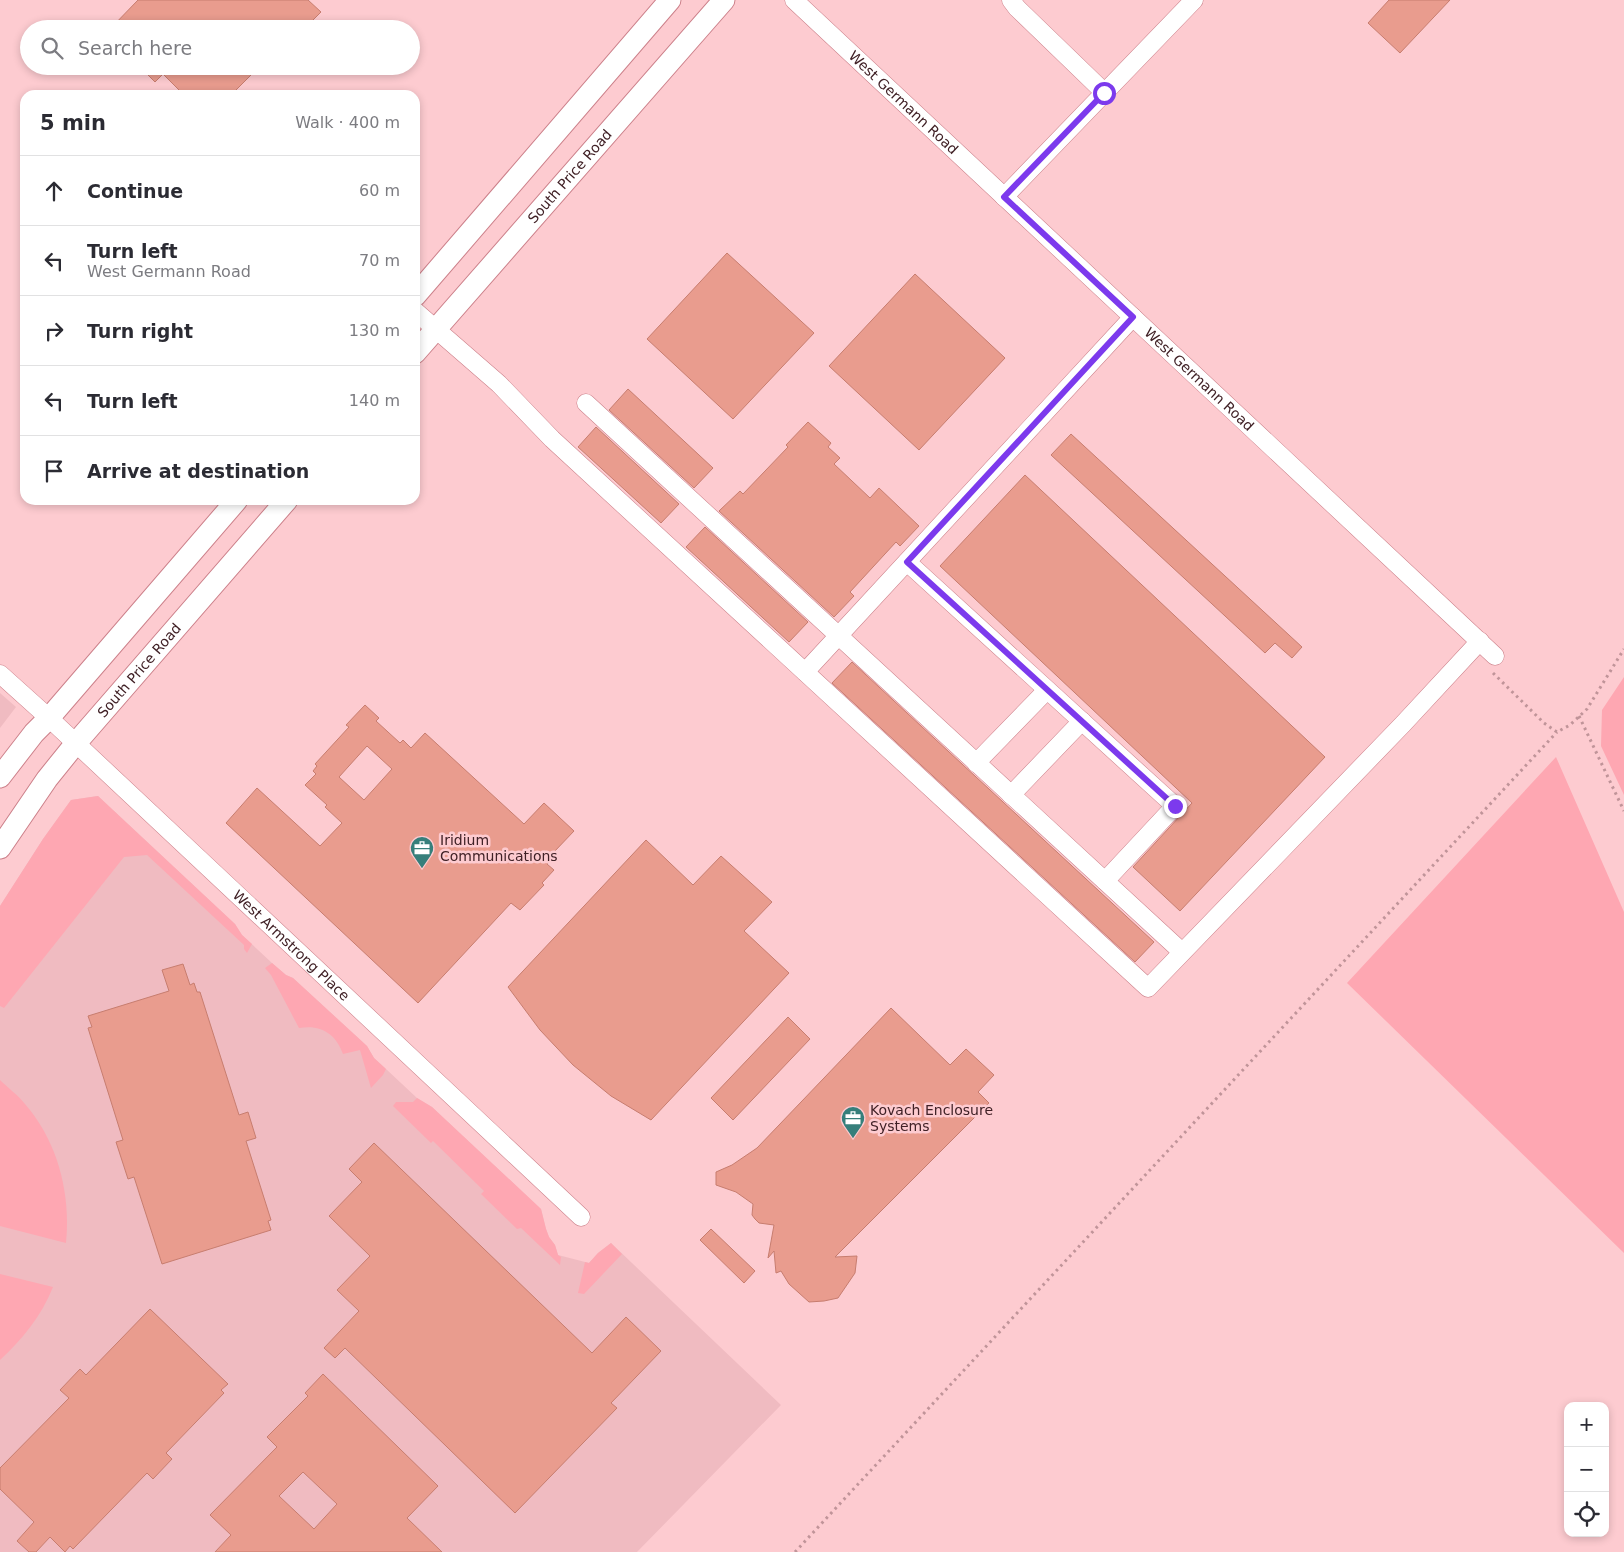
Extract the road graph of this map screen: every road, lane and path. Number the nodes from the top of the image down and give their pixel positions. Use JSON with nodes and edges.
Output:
{"nodes":[{"id":1,"x":670,"y":0,"type":"edge"},
{"id":2,"x":724,"y":0,"type":"edge"},
{"id":3,"x":794,"y":0,"type":"edge"},
{"id":4,"x":1011,"y":0,"type":"edge"},
{"id":5,"x":1194,"y":0,"type":"edge"},
{"id":6,"x":1104,"y":93,"type":"junction"},
{"id":7,"x":1004,"y":197,"type":"junction"},
{"id":8,"x":420,"y":290,"type":"edge"},
{"id":9,"x":420,"y":315,"type":"edge"},
{"id":10,"x":1133,"y":317,"type":"junction"},
{"id":11,"x":436,"y":329,"type":"junction"},
{"id":12,"x":420,"y":347,"type":"edge"},
{"id":13,"x":586,"y":403,"type":"dead end"},
{"id":14,"x":233,"y":505,"type":"edge"},
{"id":15,"x":283,"y":505,"type":"edge"},
{"id":16,"x":907,"y":562,"type":"junction"},
{"id":17,"x":839,"y":636,"type":"junction"},
{"id":18,"x":1487,"y":649,"type":"junction"},
{"id":19,"x":1624,"y":649,"type":"edge"},
{"id":20,"x":805,"y":672,"type":"junction"},
{"id":21,"x":0,"y":674,"type":"edge"},
{"id":22,"x":1047,"y":690,"type":"junction"},
{"id":23,"x":1579,"y":716,"type":"junction"},
{"id":24,"x":49,"y":718,"type":"junction"},
{"id":25,"x":1082,"y":721,"type":"junction"},
{"id":26,"x":1557,"y":732,"type":"junction"},
{"id":27,"x":76,"y":744,"type":"junction"},
{"id":28,"x":976,"y":763,"type":"junction"},
{"id":29,"x":0,"y":777,"type":"edge"},
{"id":30,"x":1011,"y":795,"type":"junction"},
{"id":31,"x":1624,"y":811,"type":"edge"},
{"id":32,"x":0,"y":848,"type":"edge"},
{"id":33,"x":1105,"y":881,"type":"junction"},
{"id":34,"x":1182,"y":952,"type":"junction"},
{"id":35,"x":581,"y":1217,"type":"dead end"},
{"id":36,"x":795,"y":1552,"type":"edge"}],
"edges":[{"from":1,"to":8,"type":"main road"},
{"from":2,"to":11,"type":"main road","name":"South Price Road"},
{"from":3,"to":7,"type":"street","name":"West Germann Road"},
{"from":4,"to":6,"type":"street"},
{"from":5,"to":6,"type":"street"},
{"from":6,"to":7,"type":"street"},
{"from":7,"to":10,"type":"street","name":"West Germann Road"},
{"from":9,"to":11,"type":"street"},
{"from":10,"to":16,"type":"street"},
{"from":10,"to":18,"type":"street","name":"West Germann Road"},
{"from":11,"to":12,"type":"main road","name":"South Price Road"},
{"from":11,"to":20,"type":"street"},
{"from":13,"to":17,"type":"street"},
{"from":14,"to":24,"type":"main road"},
{"from":15,"to":27,"type":"main road","name":"South Price Road"},
{"from":16,"to":17,"type":"street"},
{"from":16,"to":22,"type":"street"},
{"from":17,"to":20,"type":"street"},
{"from":17,"to":28,"type":"street"},
{"from":18,"to":26,"type":"path"},
{"from":18,"to":34,"type":"street"},
{"from":19,"to":23,"type":"path"},
{"from":20,"to":34,"type":"street"},
{"from":21,"to":24,"type":"street","name":"West Armstrong Place"},
{"from":22,"to":25,"type":"street"},
{"from":22,"to":28,"type":"street"},
{"from":23,"to":26,"type":"path"},
{"from":23,"to":31,"type":"path"},
{"from":24,"to":27,"type":"street","name":"West Armstrong Place"},
{"from":24,"to":29,"type":"main road"},
{"from":25,"to":30,"type":"street"},
{"from":25,"to":33,"type":"street"},
{"from":26,"to":36,"type":"path"},
{"from":27,"to":32,"type":"main road","name":"South Price Road"},
{"from":27,"to":35,"type":"street","name":"West Armstrong Place"},
{"from":28,"to":30,"type":"street"},
{"from":30,"to":33,"type":"street"},
{"from":33,"to":34,"type":"street"}]}
